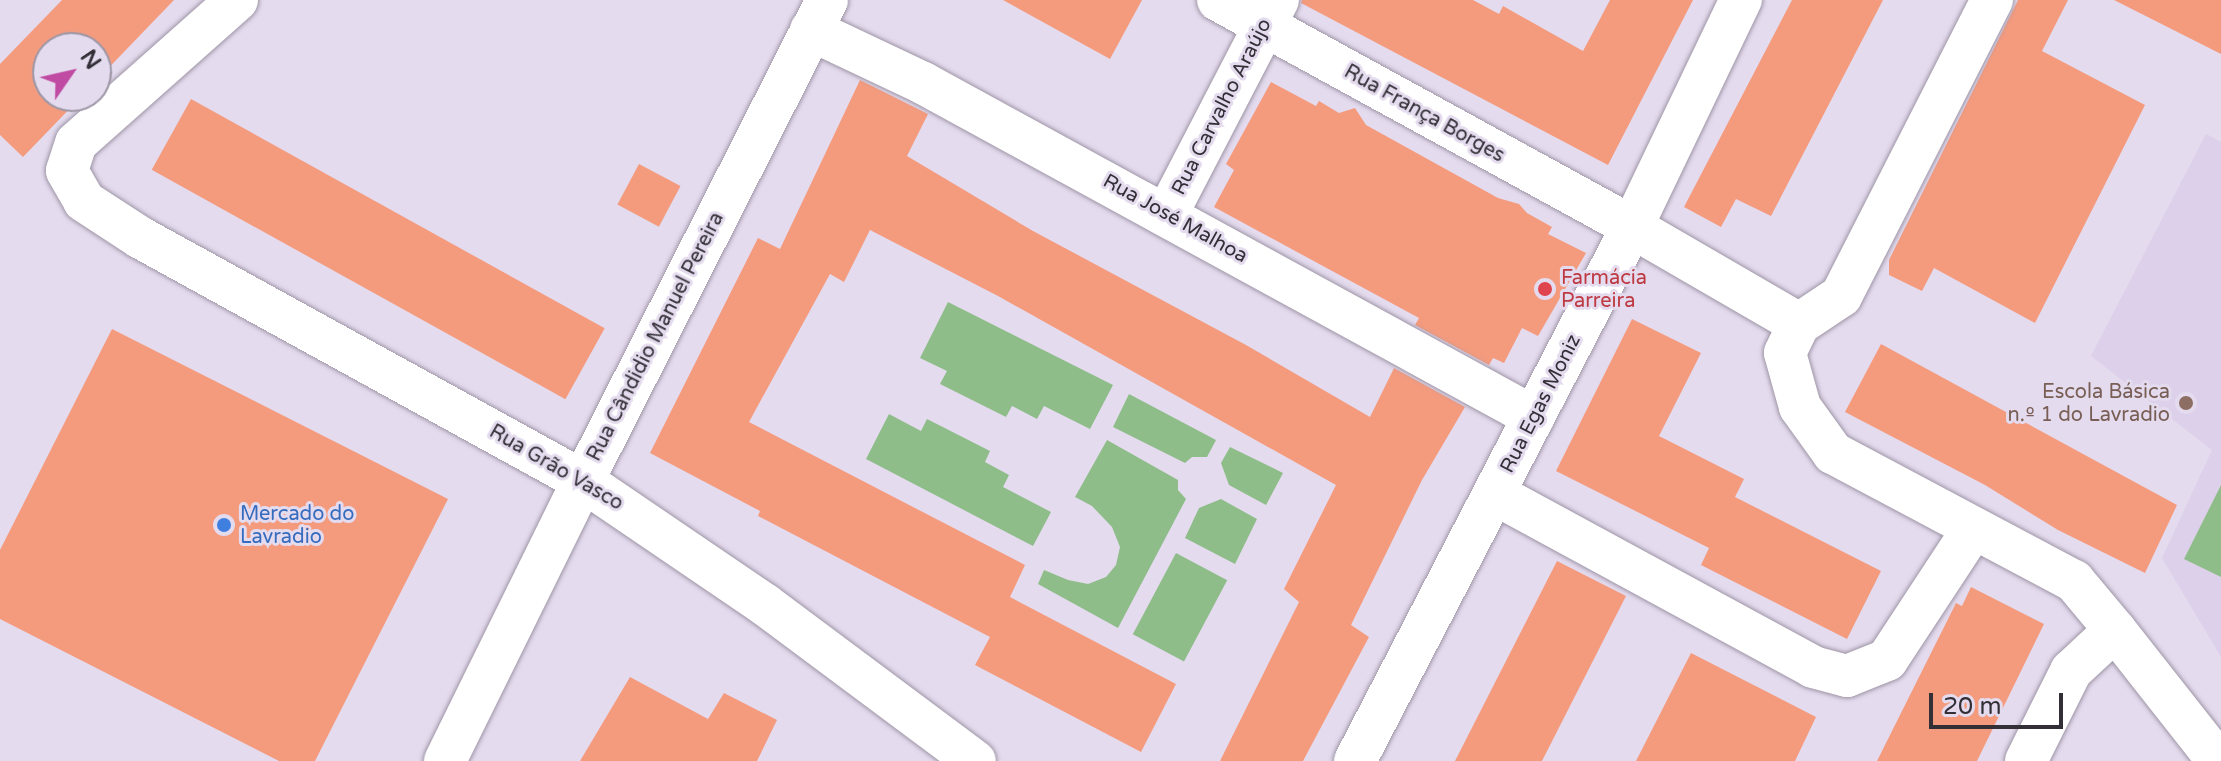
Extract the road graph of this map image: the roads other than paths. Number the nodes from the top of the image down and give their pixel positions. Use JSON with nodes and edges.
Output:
{"nodes":[{"id":1,"x":237,"y":0,"type":"edge"},
{"id":2,"x":1218,"y":0,"type":"edge"},
{"id":3,"x":1741,"y":0,"type":"edge"},
{"id":4,"x":1992,"y":0,"type":"edge"},
{"id":5,"x":1271,"y":13,"type":"edge"},
{"id":6,"x":819,"y":15,"type":"edge"},
{"id":7,"x":1167,"y":214,"type":"junction"},
{"id":8,"x":1632,"y":227,"type":"junction"},
{"id":9,"x":1799,"y":324,"type":"junction"},
{"id":10,"x":1534,"y":417,"type":"junction"},
{"id":11,"x":583,"y":481,"type":"junction"},
{"id":12,"x":1495,"y":494,"type":"junction"},
{"id":13,"x":1973,"y":529,"type":"junction"},
{"id":14,"x":2115,"y":630,"type":"junction"},
{"id":15,"x":445,"y":761,"type":"edge"},
{"id":16,"x":975,"y":761,"type":"edge"},
{"id":17,"x":1355,"y":761,"type":"edge"},
{"id":18,"x":2026,"y":761,"type":"edge"},
{"id":19,"x":2218,"y":761,"type":"edge"}],
"edges":[{"from":1,"to":11,"type":"street","name":"Rua Grão Vasco"},
{"from":2,"to":5,"type":"street","name":"Rua França Borges"},
{"from":3,"to":8,"type":"street","name":"Rua Egas Moniz"},
{"from":4,"to":9,"type":"street"},
{"from":5,"to":7,"type":"street","name":"Rua Carvalho Araújo"},
{"from":5,"to":8,"type":"street","name":"Rua França Borges"},
{"from":6,"to":7,"type":"street","name":"Rua José Malhoa"},
{"from":6,"to":11,"type":"street","name":"Rua Cândidio Manuel Pereira"},
{"from":7,"to":10,"type":"street","name":"Rua José Malhoa"},
{"from":8,"to":9,"type":"street","name":"Rua França Borges"},
{"from":8,"to":10,"type":"street","name":"Rua Egas Moniz"},
{"from":9,"to":13,"type":"street"},
{"from":10,"to":12,"type":"street","name":"Rua Egas Moniz"},
{"from":11,"to":15,"type":"street","name":"Rua Cândidio Manuel Pereira"},
{"from":11,"to":16,"type":"street","name":"Rua Grão Vasco"},
{"from":12,"to":13,"type":"street"},
{"from":12,"to":17,"type":"street","name":"Rua Egas Moniz"},
{"from":13,"to":14,"type":"street"},
{"from":14,"to":18,"type":"street"},
{"from":14,"to":19,"type":"street"}]}
